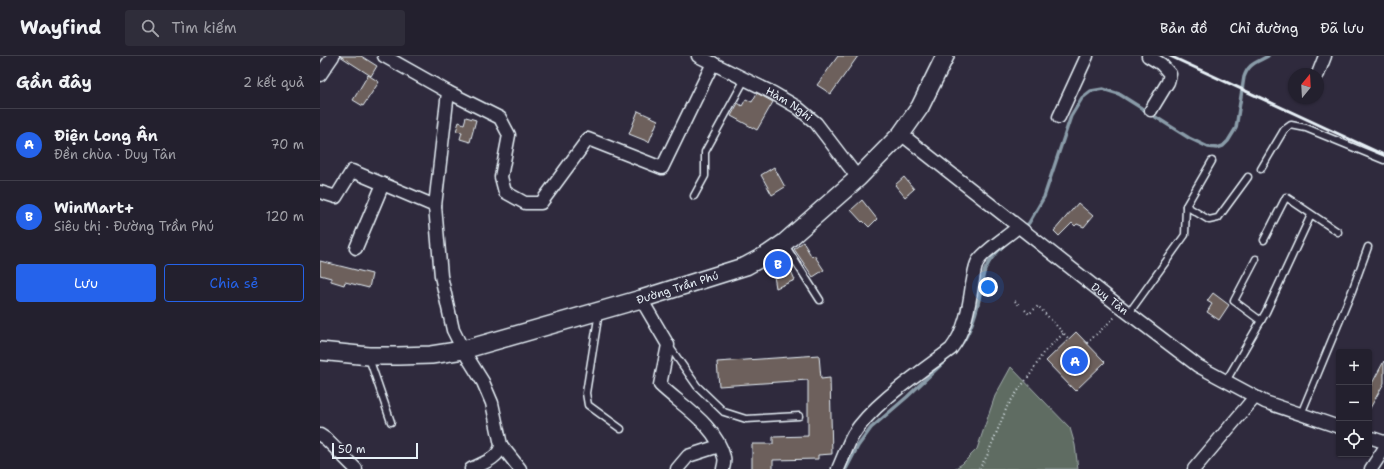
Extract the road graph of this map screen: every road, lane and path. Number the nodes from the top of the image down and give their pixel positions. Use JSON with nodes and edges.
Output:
{"nodes":[{"id":1,"x":333,"y":56,"type":"edge"},
{"id":2,"x":384,"y":56,"type":"edge"},
{"id":3,"x":698,"y":56,"type":"edge"},
{"id":4,"x":945,"y":56,"type":"edge"},
{"id":5,"x":1087,"y":56,"type":"edge"},
{"id":6,"x":1148,"y":56,"type":"edge"},
{"id":7,"x":1325,"y":56,"type":"edge"},
{"id":8,"x":713,"y":63,"type":"junction"},
{"id":9,"x":1320,"y":68,"type":"edge"},
{"id":10,"x":320,"y":75,"type":"edge"},
{"id":11,"x":745,"y":79,"type":"junction"},
{"id":12,"x":448,"y":92,"type":"junction"},
{"id":13,"x":1151,"y":110,"type":"dead end"},
{"id":14,"x":1059,"y":117,"type":"dead end"},
{"id":15,"x":902,"y":134,"type":"junction"},
{"id":16,"x":1384,"y":160,"type":"edge"},
{"id":17,"x":1212,"y":161,"type":"dead end"},
{"id":18,"x":1260,"y":169,"type":"dead end"},
{"id":19,"x":1248,"y":177,"type":"dead end"},
{"id":20,"x":858,"y":178,"type":"junction"},
{"id":21,"x":383,"y":184,"type":"junction"},
{"id":22,"x":320,"y":192,"type":"edge"},
{"id":23,"x":694,"y":196,"type":"dead end"},
{"id":24,"x":435,"y":206,"type":"junction"},
{"id":25,"x":1186,"y":206,"type":"junction"},
{"id":26,"x":1311,"y":215,"type":"junction"},
{"id":27,"x":1021,"y":229,"type":"junction"},
{"id":28,"x":1338,"y":232,"type":"dead end"},
{"id":29,"x":1264,"y":240,"type":"dead end"},
{"id":30,"x":784,"y":243,"type":"junction"},
{"id":31,"x":1368,"y":247,"type":"dead end"},
{"id":32,"x":356,"y":248,"type":"dead end"},
{"id":33,"x":1256,"y":259,"type":"dead end"},
{"id":34,"x":641,"y":299,"type":"junction"},
{"id":35,"x":820,"y":300,"type":"dead end"},
{"id":36,"x":1015,"y":301,"type":"dead end"},
{"id":37,"x":1019,"y":305,"type":"dead end"},
{"id":38,"x":600,"y":310,"type":"junction"},
{"id":39,"x":1024,"y":310,"type":"dead end"},
{"id":40,"x":1126,"y":311,"type":"junction"},
{"id":41,"x":1260,"y":321,"type":"junction"},
{"id":42,"x":1064,"y":333,"type":"junction"},
{"id":43,"x":1069,"y":338,"type":"dead end"},
{"id":44,"x":1087,"y":343,"type":"dead end"},
{"id":45,"x":668,"y":345,"type":"junction"},
{"id":46,"x":463,"y":350,"type":"junction"},
{"id":47,"x":320,"y":352,"type":"edge"},
{"id":48,"x":369,"y":356,"type":"junction"},
{"id":49,"x":1226,"y":380,"type":"junction"},
{"id":50,"x":1255,"y":397,"type":"junction"},
{"id":51,"x":1301,"y":414,"type":"junction"},
{"id":52,"x":799,"y":416,"type":"dead end"},
{"id":53,"x":391,"y":422,"type":"dead end"},
{"id":54,"x":1336,"y":426,"type":"edge"},
{"id":55,"x":621,"y":429,"type":"dead end"},
{"id":56,"x":320,"y":435,"type":"edge"},
{"id":57,"x":1372,"y":438,"type":"edge"},
{"id":58,"x":1384,"y":442,"type":"edge"},
{"id":59,"x":501,"y":445,"type":"junction"},
{"id":60,"x":720,"y":446,"type":"junction"},
{"id":61,"x":1384,"y":449,"type":"edge"},
{"id":62,"x":356,"y":469,"type":"edge"},
{"id":63,"x":471,"y":469,"type":"edge"},
{"id":64,"x":520,"y":469,"type":"edge"},
{"id":65,"x":678,"y":469,"type":"edge"},
{"id":66,"x":723,"y":469,"type":"edge"},
{"id":67,"x":838,"y":469,"type":"edge"},
{"id":68,"x":979,"y":469,"type":"edge"},
{"id":69,"x":1194,"y":469,"type":"edge"},
{"id":70,"x":1371,"y":469,"type":"edge"}],
"edges":[{"from":1,"to":10,"type":"street"},
{"from":2,"to":12,"type":"street"},
{"from":3,"to":8,"type":"street","name":"Hàm Nghi"},
{"from":4,"to":15,"type":"street","name":"Đường Trần Phú"},
{"from":5,"to":14,"type":"street"},
{"from":6,"to":13,"type":"street"},
{"from":7,"to":9,"type":"street"},
{"from":8,"to":11,"type":"street","name":"Hàm Nghi"},
{"from":8,"to":12,"type":"street"},
{"from":11,"to":20,"type":"street","name":"Hàm Nghi"},
{"from":11,"to":23,"type":"lane"},
{"from":12,"to":24,"type":"street"},
{"from":15,"to":20,"type":"street","name":"Đường Trần Phú"},
{"from":15,"to":27,"type":"street","name":"Duy Tân"},
{"from":16,"to":18,"type":"lane"},
{"from":17,"to":25,"type":"lane"},
{"from":19,"to":25,"type":"lane"},
{"from":20,"to":30,"type":"street","name":"Đường Trần Phú"},
{"from":21,"to":22,"type":"street"},
{"from":21,"to":24,"type":"street"},
{"from":21,"to":32,"type":"street"},
{"from":24,"to":46,"type":"street"},
{"from":25,"to":40,"type":"lane"},
{"from":26,"to":28,"type":"lane"},
{"from":26,"to":29,"type":"lane"},
{"from":26,"to":41,"type":"lane"},
{"from":27,"to":40,"type":"street","name":"Duy Tân"},
{"from":27,"to":67,"type":"street"},
{"from":30,"to":34,"type":"street","name":"Đường Trần Phú"},
{"from":30,"to":35,"type":"lane"},
{"from":31,"to":51,"type":"lane"},
{"from":33,"to":41,"type":"lane"},
{"from":34,"to":38,"type":"street","name":"Đường Trần Phú"},
{"from":34,"to":45,"type":"street"},
{"from":36,"to":37,"type":"path"},
{"from":38,"to":46,"type":"street","name":"Đường Trần Phú"},
{"from":38,"to":55,"type":"lane"},
{"from":39,"to":42,"type":"path"},
{"from":40,"to":44,"type":"path"},
{"from":40,"to":49,"type":"street","name":"Duy Tân"},
{"from":41,"to":49,"type":"lane"},
{"from":42,"to":43,"type":"path"},
{"from":42,"to":68,"type":"path"},
{"from":45,"to":52,"type":"lane"},
{"from":45,"to":60,"type":"street"},
{"from":46,"to":48,"type":"street","name":"Đường Trần Phú"},
{"from":46,"to":59,"type":"street"},
{"from":47,"to":48,"type":"street","name":"Đường Trần Phú"},
{"from":48,"to":53,"type":"lane"},
{"from":49,"to":50,"type":"street","name":"Duy Tân"},
{"from":50,"to":51,"type":"street","name":"Duy Tân"},
{"from":50,"to":69,"type":"street"},
{"from":51,"to":54,"type":"street","name":"Duy Tân"},
{"from":56,"to":62,"type":"street"},
{"from":57,"to":58,"type":"street"},
{"from":59,"to":63,"type":"street"},
{"from":59,"to":64,"type":"street"},
{"from":60,"to":65,"type":"street"},
{"from":60,"to":66,"type":"street"},
{"from":61,"to":70,"type":"street"}]}
